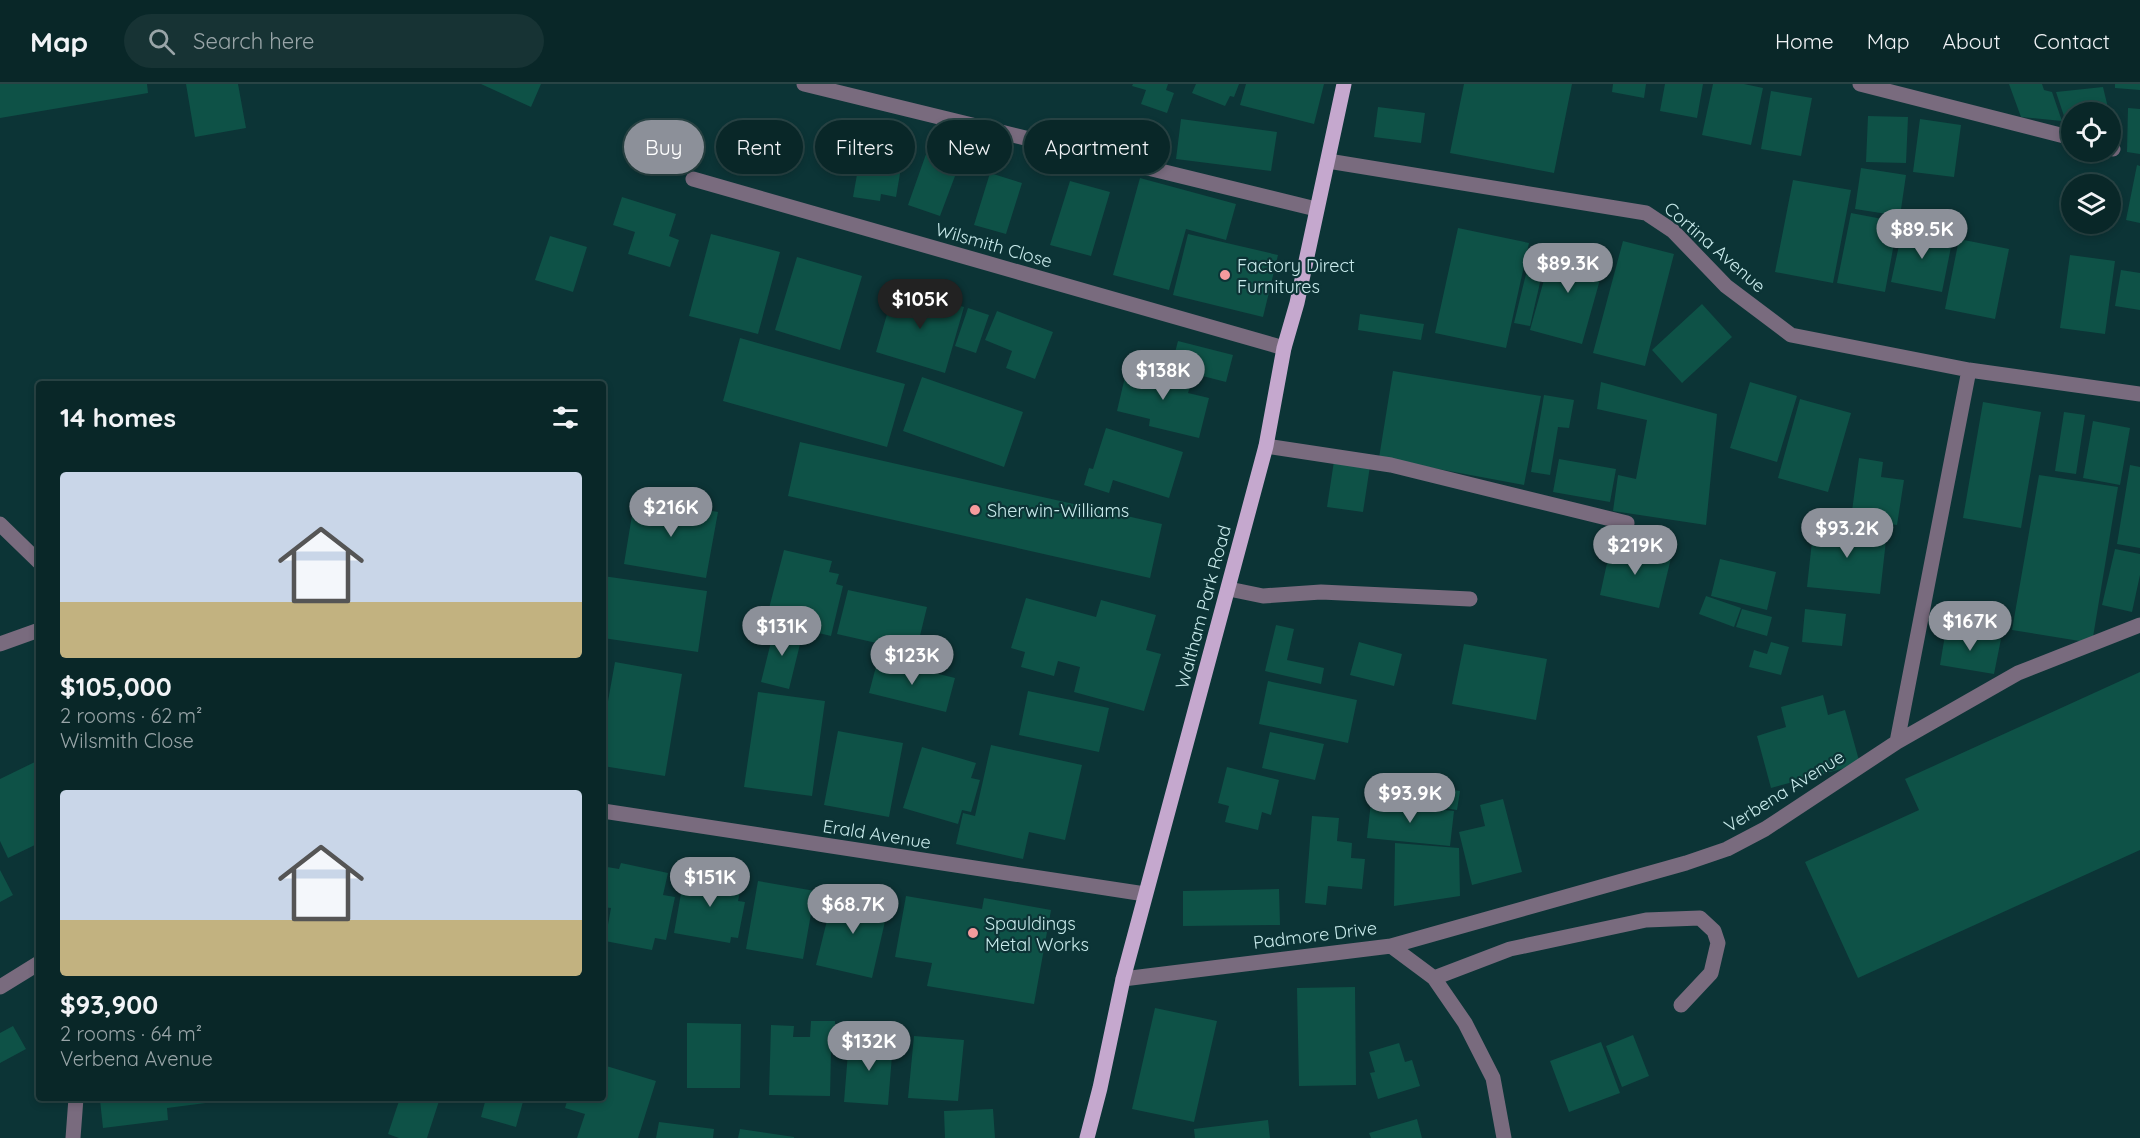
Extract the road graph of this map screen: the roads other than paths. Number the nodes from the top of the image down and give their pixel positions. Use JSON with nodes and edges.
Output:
{"nodes":[{"id":1,"x":804,"y":84,"type":"edge"},
{"id":2,"x":1344,"y":84,"type":"edge"},
{"id":3,"x":1860,"y":84,"type":"edge"},
{"id":4,"x":2061,"y":135,"type":"edge"},
{"id":5,"x":1328,"y":161,"type":"junction"},
{"id":6,"x":693,"y":179,"type":"dead end"},
{"id":7,"x":1316,"y":209,"type":"junction"},
{"id":8,"x":1284,"y":348,"type":"junction"},
{"id":9,"x":1969,"y":370,"type":"junction"},
{"id":10,"x":2140,"y":394,"type":"edge"},
{"id":11,"x":1266,"y":446,"type":"junction"},
{"id":12,"x":1627,"y":523,"type":"dead end"},
{"id":13,"x":0,"y":524,"type":"edge"},
{"id":14,"x":36,"y":559,"type":"edge"},
{"id":15,"x":1229,"y":589,"type":"junction"},
{"id":16,"x":1470,"y":599,"type":"dead end"},
{"id":17,"x":2140,"y":625,"type":"edge"},
{"id":18,"x":36,"y":631,"type":"edge"},
{"id":19,"x":0,"y":644,"type":"edge"},
{"id":20,"x":1897,"y":742,"type":"junction"},
{"id":21,"x":606,"y":812,"type":"edge"},
{"id":22,"x":1145,"y":894,"type":"junction"},
{"id":23,"x":1391,"y":946,"type":"junction"},
{"id":24,"x":36,"y":965,"type":"edge"},
{"id":25,"x":1434,"y":978,"type":"junction"},
{"id":26,"x":1123,"y":979,"type":"junction"},
{"id":27,"x":0,"y":987,"type":"edge"},
{"id":28,"x":1681,"y":1005,"type":"dead end"},
{"id":29,"x":76,"y":1101,"type":"edge"},
{"id":30,"x":73,"y":1138,"type":"edge"},
{"id":31,"x":1087,"y":1138,"type":"edge"},
{"id":32,"x":1504,"y":1138,"type":"edge"}],
"edges":[{"from":1,"to":7,"type":"street"},
{"from":2,"to":5,"type":"main road","name":"Waltham Park Road"},
{"from":3,"to":4,"type":"street"},
{"from":5,"to":7,"type":"main road","name":"Waltham Park Road"},
{"from":5,"to":9,"type":"street","name":"Cortina Avenue"},
{"from":6,"to":8,"type":"street","name":"Wilsmith Close"},
{"from":7,"to":8,"type":"main road","name":"Waltham Park Road"},
{"from":8,"to":11,"type":"main road","name":"Waltham Park Road"},
{"from":9,"to":10,"type":"street","name":"Cortina Avenue"},
{"from":9,"to":20,"type":"street"},
{"from":11,"to":12,"type":"street"},
{"from":11,"to":15,"type":"main road","name":"Waltham Park Road"},
{"from":13,"to":14,"type":"street"},
{"from":15,"to":16,"type":"street"},
{"from":15,"to":22,"type":"main road","name":"Waltham Park Road"},
{"from":17,"to":20,"type":"street","name":"Verbena Avenue"},
{"from":18,"to":19,"type":"street"},
{"from":20,"to":23,"type":"street","name":"Verbena Avenue"},
{"from":21,"to":22,"type":"street","name":"Erald Avenue"},
{"from":22,"to":26,"type":"main road","name":"Waltham Park Road"},
{"from":23,"to":25,"type":"street","name":"Padmore Drive"},
{"from":23,"to":26,"type":"street","name":"Padmore Drive"},
{"from":24,"to":27,"type":"street"},
{"from":25,"to":28,"type":"street"},
{"from":25,"to":32,"type":"street","name":"Padmore Drive"},
{"from":26,"to":31,"type":"main road","name":"Waltham Park Road"},
{"from":29,"to":30,"type":"street"}]}
